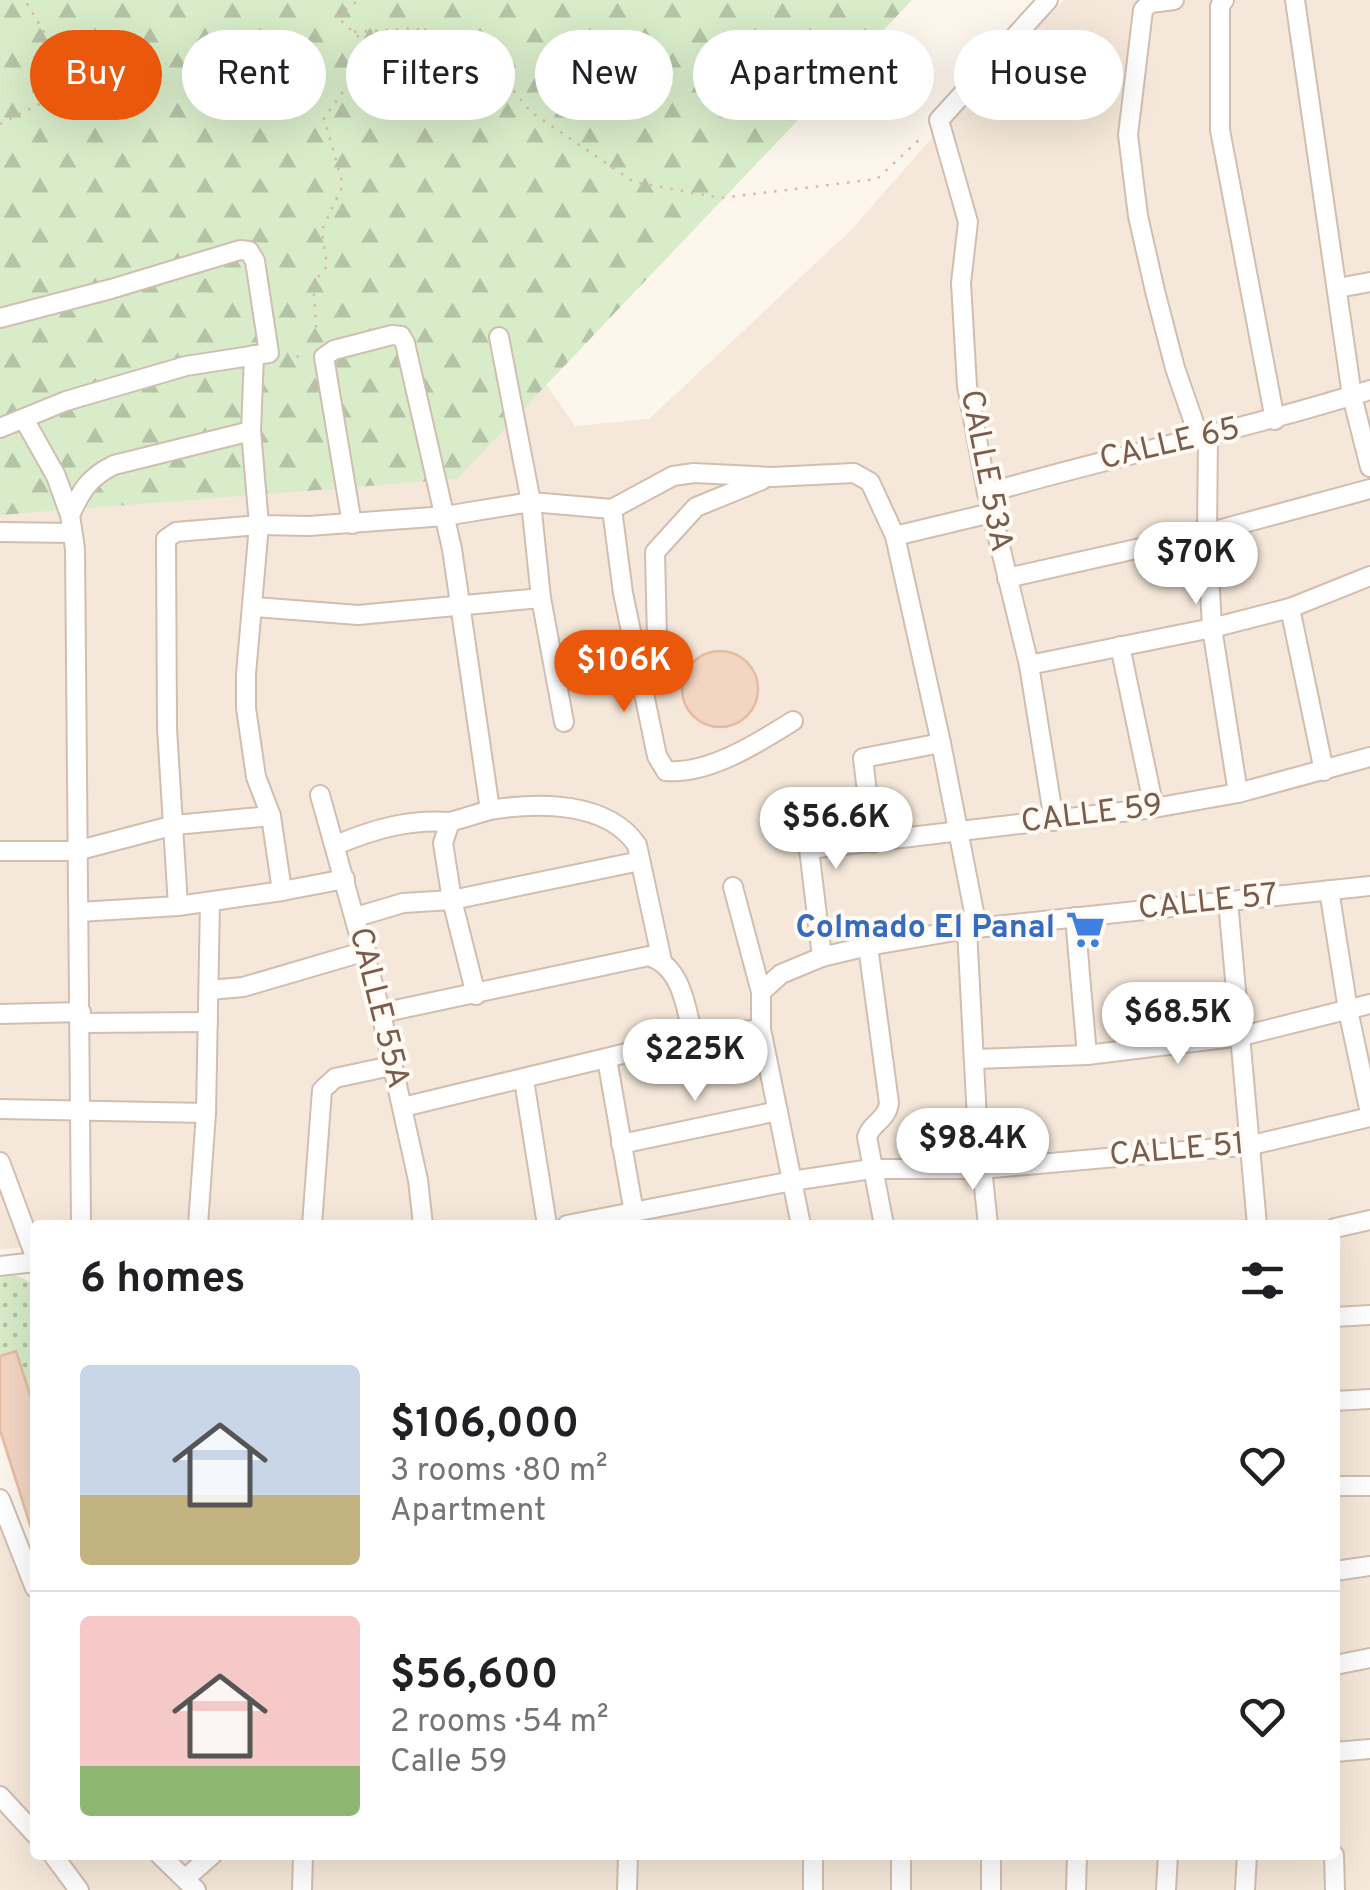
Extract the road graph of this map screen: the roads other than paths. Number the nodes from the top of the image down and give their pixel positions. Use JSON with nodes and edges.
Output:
{"nodes":[{"id":1,"x":1048,"y":0,"type":"edge"},
{"id":2,"x":1174,"y":0,"type":"edge"},
{"id":3,"x":1224,"y":0,"type":"edge"},
{"id":4,"x":1295,"y":0,"type":"edge"},
{"id":5,"x":1370,"y":282,"type":"edge"},
{"id":6,"x":1338,"y":288,"type":"junction"},
{"id":7,"x":0,"y":318,"type":"edge"},
{"id":8,"x":499,"y":337,"type":"dead end"},
{"id":9,"x":262,"y":354,"type":"junction"},
{"id":10,"x":1361,"y":393,"type":"edge"},
{"id":11,"x":24,"y":419,"type":"junction"},
{"id":12,"x":1275,"y":420,"type":"junction"},
{"id":13,"x":0,"y":428,"type":"edge"},
{"id":14,"x":251,"y":431,"type":"junction"},
{"id":15,"x":1204,"y":438,"type":"junction"},
{"id":16,"x":1370,"y":467,"type":"edge"},
{"id":17,"x":772,"y":477,"type":"junction"},
{"id":18,"x":1370,"y":489,"type":"edge"},
{"id":19,"x":986,"y":493,"type":"junction"},
{"id":20,"x":531,"y":502,"type":"junction"},
{"id":21,"x":612,"y":509,"type":"junction"},
{"id":22,"x":992,"y":513,"type":"junction"},
{"id":23,"x":445,"y":516,"type":"junction"},
{"id":24,"x":71,"y":524,"type":"junction"},
{"id":25,"x":352,"y":524,"type":"junction"},
{"id":26,"x":260,"y":525,"type":"junction"},
{"id":27,"x":0,"y":532,"type":"edge"},
{"id":28,"x":1206,"y":533,"type":"junction"},
{"id":29,"x":895,"y":536,"type":"junction"},
{"id":30,"x":1008,"y":578,"type":"junction"},
{"id":31,"x":1368,"y":583,"type":"edge"},
{"id":32,"x":541,"y":598,"type":"junction"},
{"id":33,"x":459,"y":604,"type":"junction"},
{"id":34,"x":254,"y":607,"type":"junction"},
{"id":35,"x":1290,"y":608,"type":"junction"},
{"id":36,"x":1212,"y":628,"type":"junction"},
{"id":37,"x":657,"y":639,"type":"dead end"},
{"id":38,"x":1120,"y":646,"type":"junction"},
{"id":39,"x":1028,"y":665,"type":"junction"},
{"id":40,"x":793,"y":721,"type":"dead end"},
{"id":41,"x":564,"y":722,"type":"dead end"},
{"id":42,"x":941,"y":743,"type":"junction"},
{"id":43,"x":1370,"y":757,"type":"edge"},
{"id":44,"x":1324,"y":771,"type":"junction"},
{"id":45,"x":1238,"y":793,"type":"junction"},
{"id":46,"x":320,"y":794,"type":"dead end"},
{"id":47,"x":795,"y":798,"type":"dead end"},
{"id":48,"x":1154,"y":808,"type":"junction"},
{"id":49,"x":490,"y":810,"type":"junction"},
{"id":50,"x":270,"y":816,"type":"junction"},
{"id":51,"x":1054,"y":821,"type":"junction"},
{"id":52,"x":450,"y":822,"type":"junction"},
{"id":53,"x":176,"y":825,"type":"junction"},
{"id":54,"x":959,"y":830,"type":"junction"},
{"id":55,"x":873,"y":842,"type":"junction"},
{"id":56,"x":336,"y":845,"type":"junction"},
{"id":57,"x":809,"y":849,"type":"junction"},
{"id":58,"x":76,"y":851,"type":"junction"},
{"id":59,"x":0,"y":852,"type":"edge"},
{"id":60,"x":640,"y":861,"type":"junction"},
{"id":61,"x":345,"y":879,"type":"junction"},
{"id":62,"x":1370,"y":886,"type":"edge"},
{"id":63,"x":733,"y":887,"type":"dead end"},
{"id":64,"x":282,"y":890,"type":"junction"},
{"id":65,"x":1329,"y":890,"type":"junction"},
{"id":66,"x":452,"y":900,"type":"junction"},
{"id":67,"x":1228,"y":901,"type":"junction"},
{"id":68,"x":210,"y":902,"type":"junction"},
{"id":69,"x":178,"y":906,"type":"junction"},
{"id":70,"x":79,"y":912,"type":"junction"},
{"id":71,"x":356,"y":917,"type":"junction"},
{"id":72,"x":1074,"y":917,"type":"junction"},
{"id":73,"x":967,"y":929,"type":"junction"},
{"id":74,"x":868,"y":946,"type":"junction"},
{"id":75,"x":366,"y":951,"type":"junction"},
{"id":76,"x":822,"y":957,"type":"junction"},
{"id":77,"x":662,"y":961,"type":"junction"},
{"id":78,"x":209,"y":990,"type":"junction"},
{"id":79,"x":760,"y":992,"type":"junction"},
{"id":80,"x":476,"y":994,"type":"junction"},
{"id":81,"x":1370,"y":1004,"type":"edge"},
{"id":82,"x":1348,"y":1010,"type":"junction"},
{"id":83,"x":381,"y":1013,"type":"junction"},
{"id":84,"x":0,"y":1014,"type":"edge"},
{"id":85,"x":81,"y":1018,"type":"junction"},
{"id":86,"x":208,"y":1022,"type":"junction"},
{"id":87,"x":761,"y":1029,"type":"junction"},
{"id":88,"x":1242,"y":1036,"type":"junction"},
{"id":89,"x":693,"y":1037,"type":"junction"},
{"id":90,"x":1087,"y":1055,"type":"junction"},
{"id":91,"x":607,"y":1059,"type":"junction"},
{"id":92,"x":975,"y":1059,"type":"junction"},
{"id":93,"x":392,"y":1066,"type":"junction"},
{"id":94,"x":524,"y":1080,"type":"junction"},
{"id":95,"x":403,"y":1107,"type":"junction"},
{"id":96,"x":0,"y":1110,"type":"edge"},
{"id":97,"x":81,"y":1110,"type":"junction"},
{"id":98,"x":778,"y":1111,"type":"junction"},
{"id":99,"x":206,"y":1113,"type":"junction"},
{"id":100,"x":1370,"y":1115,"type":"edge"},
{"id":101,"x":621,"y":1144,"type":"junction"},
{"id":102,"x":1252,"y":1145,"type":"junction"},
{"id":103,"x":0,"y":1162,"type":"edge"},
{"id":104,"x":871,"y":1169,"type":"junction"},
{"id":105,"x":982,"y":1169,"type":"junction"},
{"id":106,"x":792,"y":1180,"type":"junction"},
{"id":107,"x":634,"y":1212,"type":"junction"},
{"id":108,"x":81,"y":1220,"type":"edge"},
{"id":109,"x":198,"y":1220,"type":"edge"},
{"id":110,"x":312,"y":1220,"type":"edge"},
{"id":111,"x":422,"y":1220,"type":"edge"},
{"id":112,"x":546,"y":1220,"type":"edge"},
{"id":113,"x":593,"y":1220,"type":"edge"},
{"id":114,"x":800,"y":1220,"type":"edge"},
{"id":115,"x":883,"y":1220,"type":"edge"},
{"id":116,"x":987,"y":1220,"type":"edge"},
{"id":117,"x":1256,"y":1220,"type":"edge"},
{"id":118,"x":1370,"y":1220,"type":"edge"},
{"id":119,"x":1340,"y":1227,"type":"edge"},
{"id":120,"x":30,"y":1245,"type":"edge"},
{"id":121,"x":30,"y":1260,"type":"edge"},
{"id":122,"x":0,"y":1266,"type":"edge"},
{"id":123,"x":1370,"y":1316,"type":"edge"},
{"id":124,"x":1340,"y":1317,"type":"edge"},
{"id":125,"x":1370,"y":1399,"type":"edge"},
{"id":126,"x":1340,"y":1401,"type":"edge"},
{"id":127,"x":1340,"y":1486,"type":"edge"},
{"id":128,"x":1370,"y":1486,"type":"edge"},
{"id":129,"x":0,"y":1499,"type":"edge"},
{"id":130,"x":1370,"y":1566,"type":"edge"},
{"id":131,"x":1340,"y":1569,"type":"edge"},
{"id":132,"x":30,"y":1575,"type":"edge"},
{"id":133,"x":1370,"y":1658,"type":"edge"},
{"id":134,"x":1340,"y":1664,"type":"edge"},
{"id":135,"x":1370,"y":1749,"type":"edge"},
{"id":136,"x":1340,"y":1752,"type":"edge"},
{"id":137,"x":0,"y":1796,"type":"edge"},
{"id":138,"x":30,"y":1829,"type":"edge"},
{"id":139,"x":57,"y":1860,"type":"edge"},
{"id":140,"x":165,"y":1860,"type":"edge"},
{"id":141,"x":208,"y":1860,"type":"edge"},
{"id":142,"x":303,"y":1860,"type":"edge"},
{"id":143,"x":628,"y":1860,"type":"edge"},
{"id":144,"x":812,"y":1860,"type":"edge"},
{"id":145,"x":901,"y":1860,"type":"edge"},
{"id":146,"x":991,"y":1860,"type":"edge"},
{"id":147,"x":1076,"y":1860,"type":"edge"},
{"id":148,"x":1168,"y":1860,"type":"edge"},
{"id":149,"x":1247,"y":1860,"type":"edge"},
{"id":150,"x":1334,"y":1860,"type":"edge"},
{"id":151,"x":191,"y":1884,"type":"edge"},
{"id":152,"x":80,"y":1890,"type":"edge"},
{"id":153,"x":302,"y":1890,"type":"edge"},
{"id":154,"x":626,"y":1890,"type":"edge"},
{"id":155,"x":812,"y":1890,"type":"edge"},
{"id":156,"x":901,"y":1890,"type":"edge"},
{"id":157,"x":991,"y":1890,"type":"edge"},
{"id":158,"x":1076,"y":1890,"type":"edge"},
{"id":159,"x":1166,"y":1890,"type":"edge"},
{"id":160,"x":1245,"y":1890,"type":"edge"},
{"id":161,"x":1335,"y":1890,"type":"edge"}],
"edges":[{"from":1,"to":19,"type":"street","name":"CALLE 53A"},
{"from":2,"to":15,"type":"street"},
{"from":3,"to":12,"type":"street"},
{"from":4,"to":6,"type":"street"},
{"from":5,"to":6,"type":"street"},
{"from":6,"to":10,"type":"street"},
{"from":7,"to":9,"type":"street"},
{"from":8,"to":20,"type":"street"},
{"from":9,"to":11,"type":"street"},
{"from":9,"to":14,"type":"street"},
{"from":10,"to":12,"type":"street","name":"CALLE 65"},
{"from":10,"to":16,"type":"street"},
{"from":11,"to":13,"type":"street"},
{"from":11,"to":24,"type":"street"},
{"from":12,"to":15,"type":"street","name":"CALLE 65"},
{"from":14,"to":24,"type":"street"},
{"from":14,"to":26,"type":"street"},
{"from":15,"to":19,"type":"street","name":"CALLE 65"},
{"from":15,"to":28,"type":"street"},
{"from":17,"to":21,"type":"street"},
{"from":17,"to":29,"type":"street"},
{"from":17,"to":37,"type":"street"},
{"from":18,"to":28,"type":"street"},
{"from":19,"to":22,"type":"street","name":"CALLE 53A"},
{"from":20,"to":21,"type":"street"},
{"from":20,"to":23,"type":"street"},
{"from":20,"to":32,"type":"street"},
{"from":21,"to":40,"type":"street"},
{"from":22,"to":29,"type":"street"},
{"from":22,"to":30,"type":"street","name":"CALLE 53A"},
{"from":23,"to":25,"type":"street"},
{"from":23,"to":25,"type":"street"},
{"from":23,"to":33,"type":"street"},
{"from":24,"to":27,"type":"street"},
{"from":24,"to":58,"type":"street"},
{"from":25,"to":26,"type":"street"},
{"from":26,"to":34,"type":"street"},
{"from":26,"to":53,"type":"street"},
{"from":28,"to":30,"type":"street"},
{"from":28,"to":36,"type":"street"},
{"from":29,"to":42,"type":"street"},
{"from":30,"to":39,"type":"street","name":"CALLE 53A"},
{"from":31,"to":35,"type":"street"},
{"from":32,"to":33,"type":"street"},
{"from":32,"to":41,"type":"street"},
{"from":33,"to":34,"type":"street"},
{"from":33,"to":49,"type":"street"},
{"from":34,"to":50,"type":"street"},
{"from":35,"to":36,"type":"street"},
{"from":35,"to":44,"type":"street"},
{"from":36,"to":38,"type":"street"},
{"from":36,"to":45,"type":"street"},
{"from":38,"to":39,"type":"street"},
{"from":38,"to":48,"type":"street"},
{"from":39,"to":51,"type":"street","name":"CALLE 53A"},
{"from":42,"to":54,"type":"street"},
{"from":42,"to":55,"type":"street"},
{"from":43,"to":44,"type":"street","name":"CALLE 59"},
{"from":44,"to":45,"type":"street","name":"CALLE 59"},
{"from":45,"to":48,"type":"street","name":"CALLE 59"},
{"from":46,"to":56,"type":"street","name":"CALLE 55A"},
{"from":47,"to":57,"type":"street"},
{"from":48,"to":51,"type":"street","name":"CALLE 59"},
{"from":49,"to":52,"type":"street"},
{"from":49,"to":60,"type":"street"},
{"from":50,"to":53,"type":"street"},
{"from":50,"to":64,"type":"street"},
{"from":51,"to":54,"type":"street","name":"CALLE 59"},
{"from":52,"to":56,"type":"street"},
{"from":52,"to":66,"type":"street"},
{"from":53,"to":58,"type":"street"},
{"from":53,"to":69,"type":"street"},
{"from":54,"to":55,"type":"street","name":"CALLE 59"},
{"from":54,"to":73,"type":"street"},
{"from":55,"to":57,"type":"street","name":"CALLE 59"},
{"from":56,"to":61,"type":"street","name":"CALLE 55A"},
{"from":57,"to":76,"type":"street"},
{"from":58,"to":59,"type":"street"},
{"from":58,"to":70,"type":"street"},
{"from":60,"to":66,"type":"street"},
{"from":60,"to":77,"type":"street"},
{"from":61,"to":64,"type":"street"},
{"from":61,"to":71,"type":"street","name":"CALLE 55A"},
{"from":62,"to":65,"type":"street","name":"CALLE 57"},
{"from":63,"to":79,"type":"street"},
{"from":64,"to":68,"type":"street"},
{"from":65,"to":67,"type":"street","name":"CALLE 57"},
{"from":65,"to":82,"type":"street"},
{"from":66,"to":71,"type":"street"},
{"from":66,"to":80,"type":"street"},
{"from":67,"to":72,"type":"street","name":"CALLE 57"},
{"from":67,"to":88,"type":"street"},
{"from":68,"to":69,"type":"street"},
{"from":68,"to":78,"type":"street"},
{"from":69,"to":70,"type":"street"},
{"from":70,"to":85,"type":"street"},
{"from":71,"to":75,"type":"street","name":"CALLE 55A"},
{"from":72,"to":73,"type":"street","name":"CALLE 57"},
{"from":72,"to":90,"type":"street"},
{"from":73,"to":74,"type":"street","name":"CALLE 57"},
{"from":73,"to":92,"type":"street"},
{"from":74,"to":76,"type":"street","name":"CALLE 57"},
{"from":74,"to":104,"type":"street"},
{"from":75,"to":78,"type":"street"},
{"from":75,"to":83,"type":"street","name":"CALLE 55A"},
{"from":76,"to":79,"type":"street","name":"CALLE 57"},
{"from":77,"to":80,"type":"street"},
{"from":77,"to":89,"type":"street"},
{"from":78,"to":86,"type":"street"},
{"from":79,"to":87,"type":"street"},
{"from":80,"to":83,"type":"street"},
{"from":81,"to":82,"type":"street"},
{"from":82,"to":88,"type":"street"},
{"from":82,"to":100,"type":"street"},
{"from":83,"to":93,"type":"street","name":"CALLE 55A"},
{"from":84,"to":85,"type":"street"},
{"from":85,"to":86,"type":"street"},
{"from":85,"to":97,"type":"street"},
{"from":86,"to":99,"type":"street"},
{"from":87,"to":89,"type":"street"},
{"from":87,"to":98,"type":"street"},
{"from":88,"to":90,"type":"street"},
{"from":88,"to":102,"type":"street"},
{"from":89,"to":91,"type":"street"},
{"from":90,"to":92,"type":"street"},
{"from":91,"to":94,"type":"street"},
{"from":91,"to":101,"type":"street"},
{"from":92,"to":105,"type":"street"},
{"from":93,"to":95,"type":"street","name":"CALLE 55A"},
{"from":93,"to":110,"type":"street"},
{"from":94,"to":95,"type":"street"},
{"from":94,"to":112,"type":"street"},
{"from":95,"to":111,"type":"street","name":"CALLE 55A"},
{"from":96,"to":97,"type":"street"},
{"from":97,"to":99,"type":"street"},
{"from":97,"to":108,"type":"street"},
{"from":98,"to":101,"type":"street"},
{"from":98,"to":106,"type":"street"},
{"from":99,"to":109,"type":"street"},
{"from":100,"to":102,"type":"street","name":"CALLE 51"},
{"from":101,"to":107,"type":"street"},
{"from":102,"to":105,"type":"street","name":"CALLE 51"},
{"from":102,"to":117,"type":"street"},
{"from":103,"to":120,"type":"street"},
{"from":104,"to":105,"type":"street","name":"CALLE 51"},
{"from":104,"to":106,"type":"street","name":"CALLE 51"},
{"from":104,"to":115,"type":"street"},
{"from":105,"to":116,"type":"street"},
{"from":106,"to":107,"type":"street","name":"CALLE 51"},
{"from":106,"to":114,"type":"street"},
{"from":107,"to":113,"type":"street","name":"CALLE 51"},
{"from":118,"to":119,"type":"street"},
{"from":121,"to":122,"type":"street"},
{"from":123,"to":124,"type":"street"},
{"from":125,"to":126,"type":"street"},
{"from":127,"to":128,"type":"street"},
{"from":129,"to":132,"type":"street"},
{"from":130,"to":131,"type":"street"},
{"from":133,"to":134,"type":"street"},
{"from":135,"to":136,"type":"street"},
{"from":137,"to":138,"type":"street"},
{"from":139,"to":152,"type":"street"},
{"from":140,"to":151,"type":"street"},
{"from":141,"to":151,"type":"street"},
{"from":142,"to":153,"type":"street"},
{"from":143,"to":154,"type":"street"},
{"from":144,"to":155,"type":"street"},
{"from":145,"to":156,"type":"street"},
{"from":146,"to":157,"type":"street"},
{"from":147,"to":158,"type":"street"},
{"from":148,"to":159,"type":"street"},
{"from":149,"to":160,"type":"street"},
{"from":150,"to":161,"type":"street"}]}
